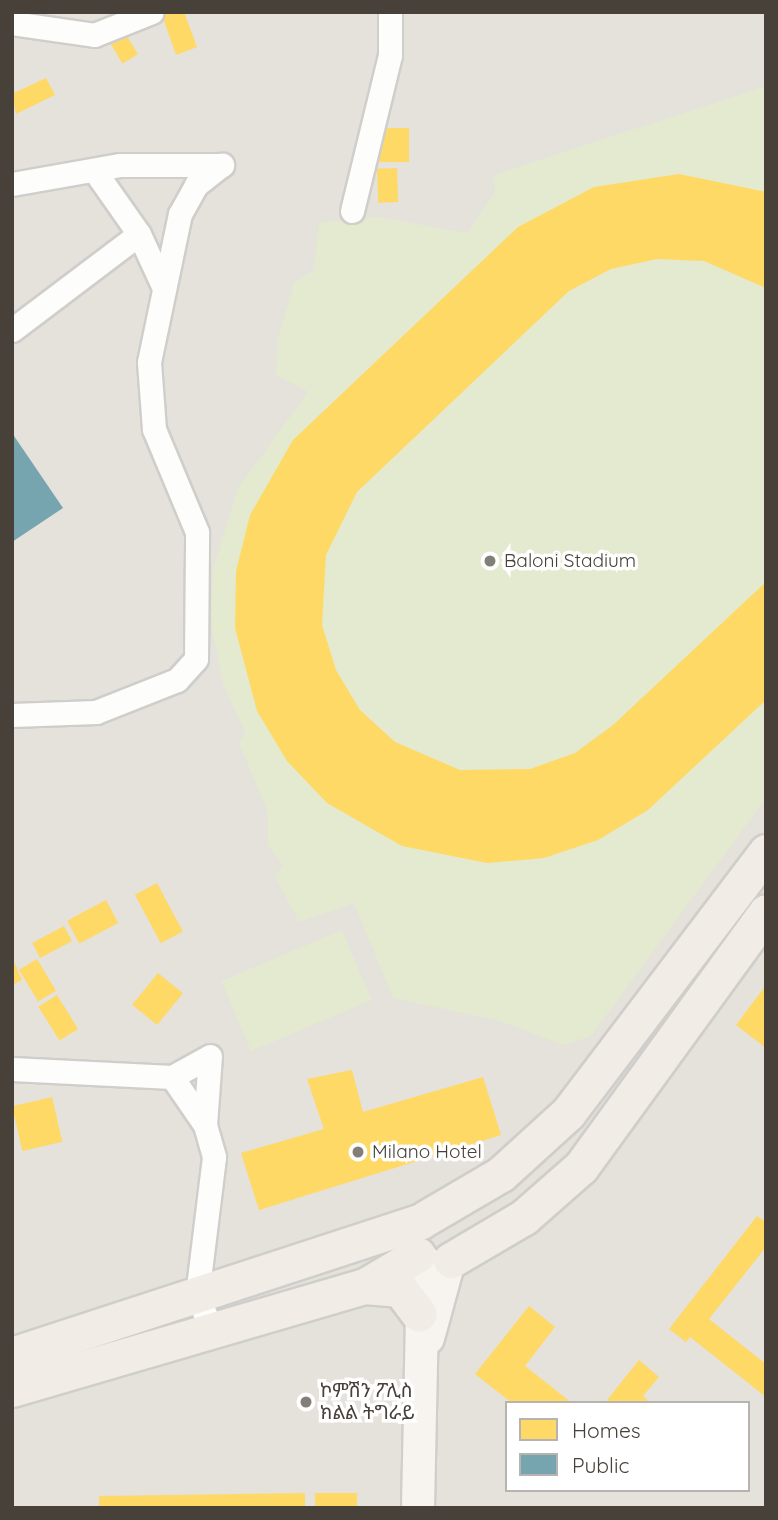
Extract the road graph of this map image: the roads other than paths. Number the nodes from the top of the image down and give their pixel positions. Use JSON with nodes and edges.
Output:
{"nodes":[{"id":1,"x":152,"y":12,"type":"edge"},
{"id":2,"x":390,"y":12,"type":"edge"},
{"id":3,"x":12,"y":23,"type":"edge"},
{"id":4,"x":94,"y":170,"type":"junction"},
{"id":5,"x":12,"y":184,"type":"edge"},
{"id":6,"x":352,"y":211,"type":"dead end"},
{"id":7,"x":139,"y":234,"type":"junction"},
{"id":8,"x":164,"y":288,"type":"junction"},
{"id":9,"x":12,"y":330,"type":"edge"},
{"id":10,"x":18,"y":719,"type":"edge"},
{"id":11,"x":766,"y":852,"type":"edge"},
{"id":12,"x":766,"y":912,"type":"edge"},
{"id":13,"x":12,"y":1069,"type":"edge"},
{"id":14,"x":172,"y":1077,"type":"junction"},
{"id":15,"x":205,"y":1125,"type":"junction"},
{"id":16,"x":424,"y":1219,"type":"junction"},
{"id":17,"x":435,"y":1259,"type":"junction"},
{"id":18,"x":365,"y":1286,"type":"junction"},
{"id":19,"x":197,"y":1296,"type":"junction"},
{"id":20,"x":419,"y":1314,"type":"junction"},
{"id":21,"x":211,"y":1328,"type":"junction"},
{"id":22,"x":12,"y":1355,"type":"edge"},
{"id":23,"x":421,"y":1370,"type":"junction"},
{"id":24,"x":12,"y":1389,"type":"edge"},
{"id":25,"x":418,"y":1508,"type":"edge"}],
"edges":[{"from":1,"to":3,"type":"street"},
{"from":2,"to":6,"type":"street"},
{"from":4,"to":5,"type":"street"},
{"from":4,"to":7,"type":"street"},
{"from":4,"to":8,"type":"street"},
{"from":7,"to":8,"type":"street"},
{"from":7,"to":9,"type":"street"},
{"from":8,"to":10,"type":"street"},
{"from":11,"to":16,"type":"main road"},
{"from":12,"to":17,"type":"main road"},
{"from":13,"to":14,"type":"street"},
{"from":14,"to":15,"type":"street"},
{"from":14,"to":15,"type":"street"},
{"from":15,"to":19,"type":"street"},
{"from":16,"to":17,"type":"main road"},
{"from":16,"to":19,"type":"main road"},
{"from":17,"to":18,"type":"main road"},
{"from":17,"to":20,"type":"main road"},
{"from":17,"to":23,"type":"main road"},
{"from":18,"to":20,"type":"main road"},
{"from":18,"to":21,"type":"main road"},
{"from":19,"to":21,"type":"street"},
{"from":19,"to":22,"type":"main road"},
{"from":20,"to":23,"type":"main road"},
{"from":21,"to":24,"type":"main road"},
{"from":23,"to":25,"type":"main road"}]}
